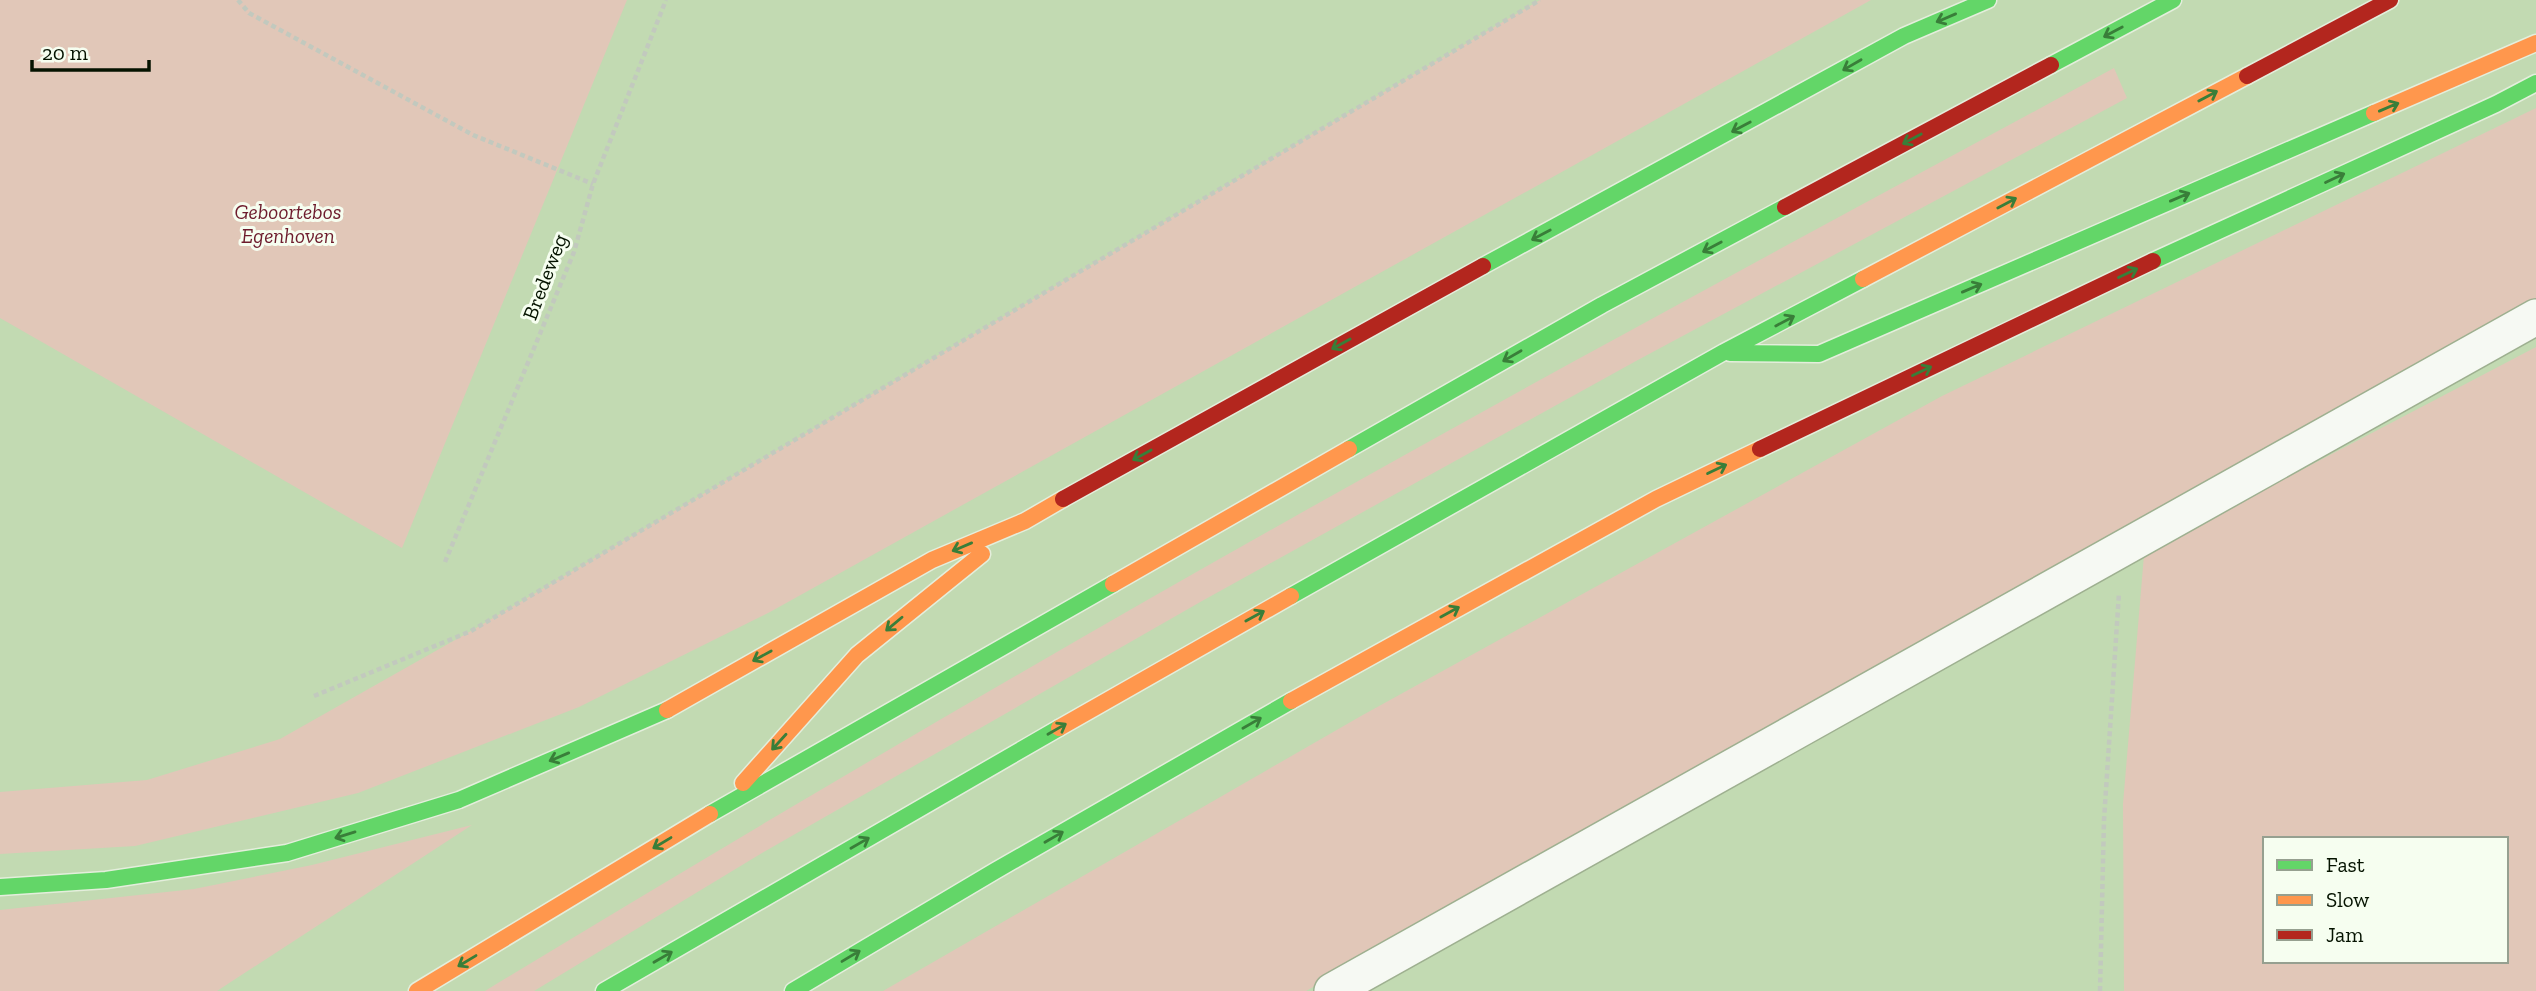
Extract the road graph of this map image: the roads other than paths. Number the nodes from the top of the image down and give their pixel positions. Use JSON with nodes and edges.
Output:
{"nodes":[{"id":1,"x":1988,"y":0,"type":"edge"},
{"id":2,"x":2173,"y":0,"type":"edge"},
{"id":3,"x":2390,"y":0,"type":"edge"},
{"id":4,"x":2536,"y":43,"type":"edge"},
{"id":5,"x":2536,"y":83,"type":"edge"},
{"id":6,"x":2536,"y":317,"type":"edge"},
{"id":7,"x":1724,"y":352,"type":"junction"},
{"id":8,"x":1025,"y":521,"type":"junction"},
{"id":9,"x":720,"y":808,"type":"junction"},
{"id":10,"x":0,"y":887,"type":"edge"},
{"id":11,"x":417,"y":991,"type":"edge"},
{"id":12,"x":604,"y":991,"type":"edge"},
{"id":13,"x":793,"y":991,"type":"edge"},
{"id":14,"x":1332,"y":991,"type":"edge"}],
"edges":[{"from":1,"to":8,"type":"highway","one_way":true},
{"from":2,"to":9,"type":"highway","one_way":true},
{"from":7,"to":3,"type":"highway","one_way":true},
{"from":7,"to":4,"type":"highway","one_way":true},
{"from":13,"to":5,"type":"highway","one_way":true},
{"from":6,"to":14,"type":"street"},
{"from":12,"to":7,"type":"highway","one_way":true},
{"from":8,"to":9,"type":"highway","one_way":true},
{"from":8,"to":10,"type":"highway","one_way":true},
{"from":9,"to":11,"type":"highway","one_way":true}]}
